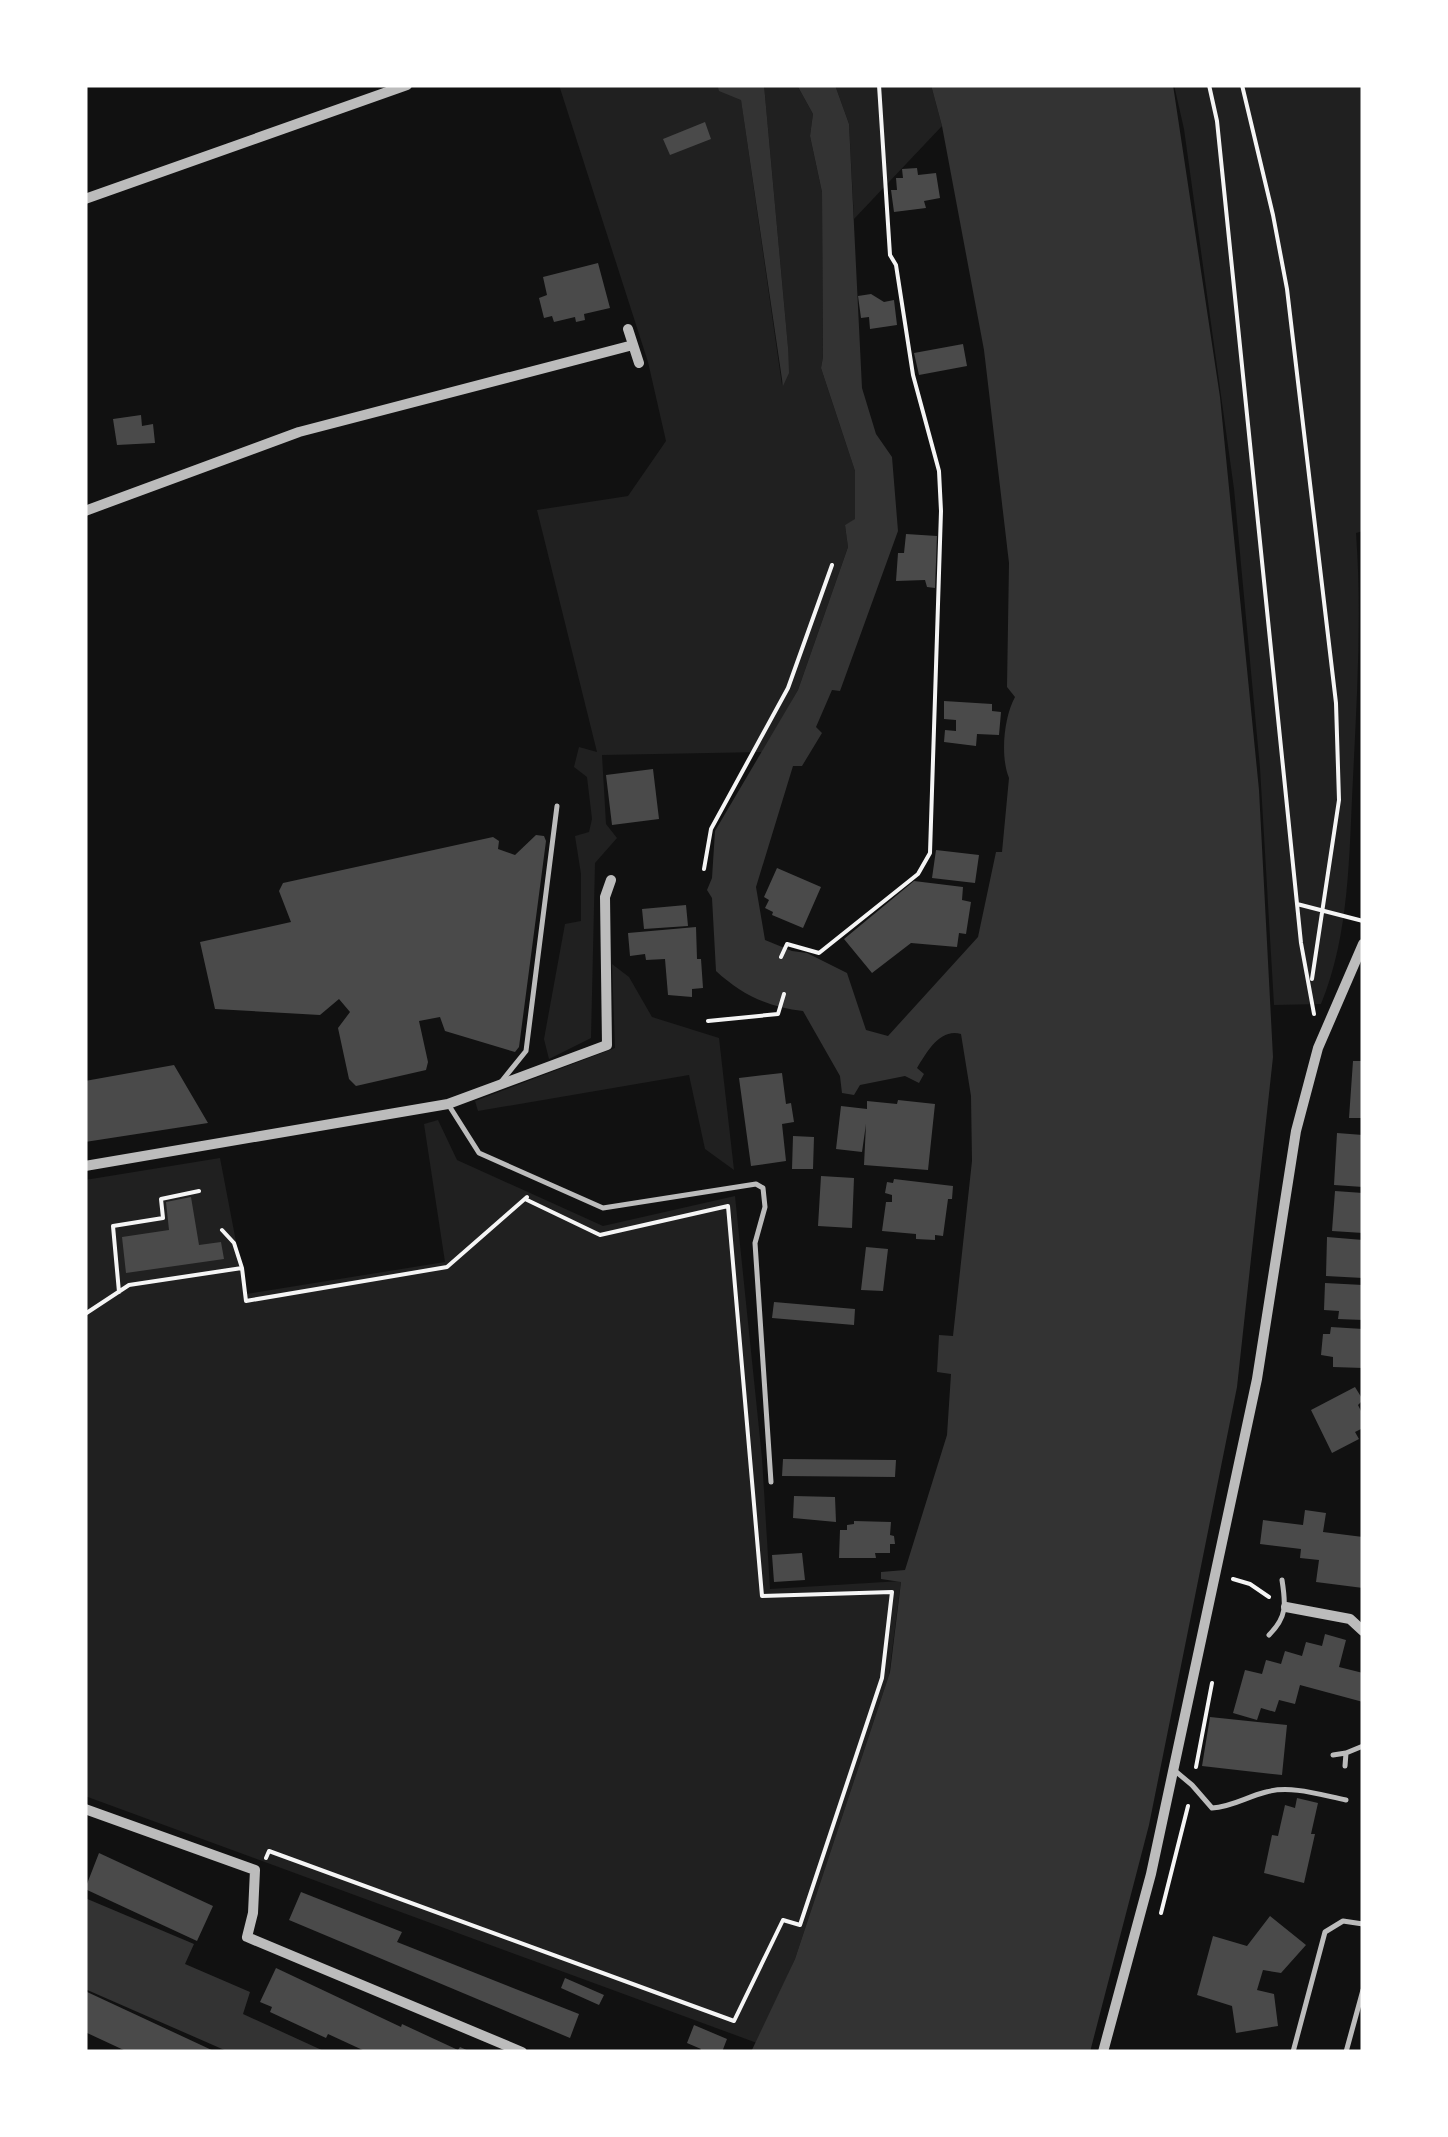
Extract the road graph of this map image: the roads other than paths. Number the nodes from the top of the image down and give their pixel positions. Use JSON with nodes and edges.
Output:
{"nodes":[{"id":1,"x":407,"y":85,"type":"edge"},
{"id":2,"x":85,"y":199,"type":"edge"},
{"id":3,"x":628,"y":329,"type":"dead end"},
{"id":4,"x":633,"y":345,"type":"junction"},
{"id":5,"x":638,"y":363,"type":"dead end"},
{"id":6,"x":85,"y":511,"type":"edge"},
{"id":7,"x":557,"y":806,"type":"dead end"},
{"id":8,"x":611,"y":880,"type":"dead end"},
{"id":9,"x":1363,"y":944,"type":"edge"},
{"id":10,"x":497,"y":1086,"type":"junction"},
{"id":11,"x":448,"y":1104,"type":"junction"},
{"id":12,"x":85,"y":1166,"type":"edge"},
{"id":13,"x":771,"y":1482,"type":"dead end"},
{"id":14,"x":1282,"y":1580,"type":"dead end"},
{"id":15,"x":1286,"y":1607,"type":"junction"},
{"id":16,"x":1363,"y":1631,"type":"edge"},
{"id":17,"x":1269,"y":1635,"type":"dead end"},
{"id":18,"x":1363,"y":1746,"type":"edge"},
{"id":19,"x":1346,"y":1753,"type":"junction"},
{"id":20,"x":1333,"y":1755,"type":"dead end"},
{"id":21,"x":1345,"y":1766,"type":"dead end"},
{"id":22,"x":1173,"y":1770,"type":"junction"},
{"id":23,"x":1346,"y":1800,"type":"dead end"},
{"id":24,"x":85,"y":1810,"type":"edge"},
{"id":25,"x":1363,"y":1924,"type":"edge"},
{"id":26,"x":1363,"y":1990,"type":"edge"},
{"id":27,"x":522,"y":2052,"type":"edge"},
{"id":28,"x":1103,"y":2052,"type":"edge"},
{"id":29,"x":1293,"y":2052,"type":"edge"},
{"id":30,"x":1346,"y":2052,"type":"edge"}],
"edges":[{"from":1,"to":2,"type":"street"},
{"from":3,"to":4,"type":"street"},
{"from":4,"to":5,"type":"street"},
{"from":4,"to":6,"type":"street"},
{"from":7,"to":10,"type":"lane"},
{"from":8,"to":10,"type":"street"},
{"from":9,"to":22,"type":"street"},
{"from":10,"to":11,"type":"street"},
{"from":11,"to":12,"type":"street"},
{"from":11,"to":13,"type":"lane"},
{"from":14,"to":15,"type":"lane"},
{"from":15,"to":16,"type":"street"},
{"from":15,"to":17,"type":"lane"},
{"from":18,"to":19,"type":"lane"},
{"from":19,"to":20,"type":"lane"},
{"from":19,"to":21,"type":"lane"},
{"from":22,"to":23,"type":"lane"},
{"from":22,"to":28,"type":"street"},
{"from":24,"to":27,"type":"street"},
{"from":25,"to":29,"type":"lane"},
{"from":26,"to":30,"type":"lane"}]}
